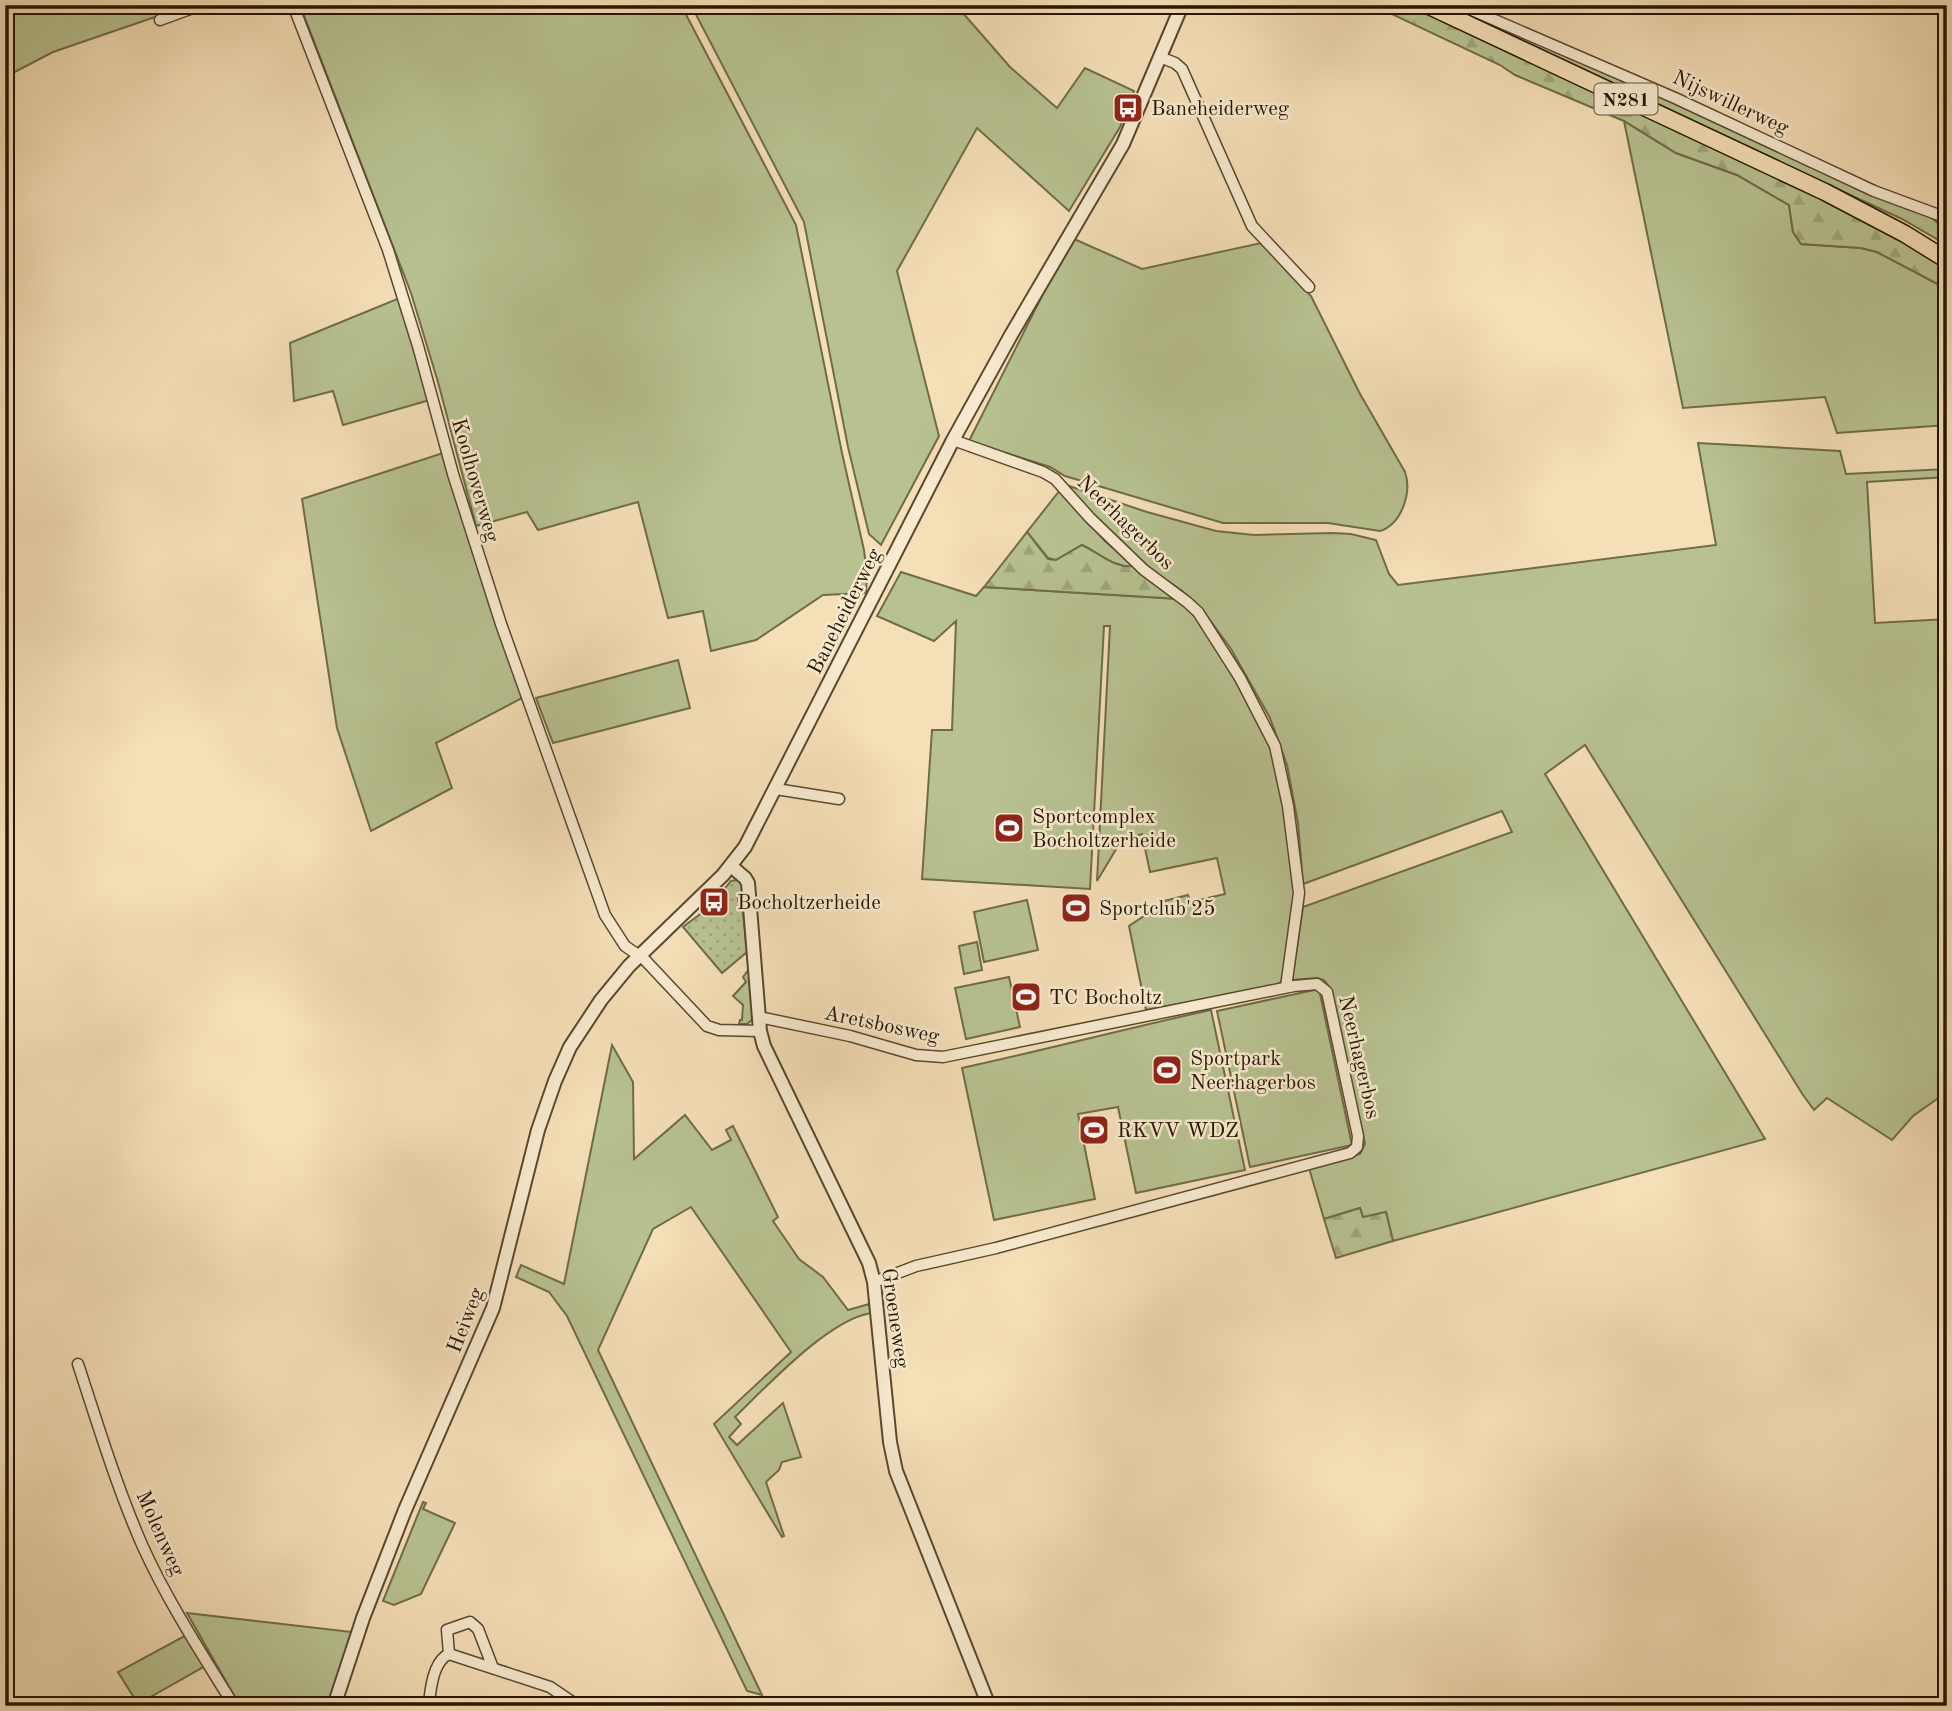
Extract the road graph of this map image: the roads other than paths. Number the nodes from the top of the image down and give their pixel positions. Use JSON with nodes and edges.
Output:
{"nodes":[{"id":1,"x":201,"y":5,"type":"edge"},
{"id":2,"x":292,"y":5,"type":"edge"},
{"id":3,"x":1182,"y":5,"type":"edge"},
{"id":4,"x":1427,"y":5,"type":"edge"},
{"id":5,"x":1460,"y":5,"type":"edge"},
{"id":6,"x":160,"y":20,"type":"dead end"},
{"id":7,"x":1160,"y":57,"type":"junction"},
{"id":8,"x":1825,"y":191,"type":"junction"},
{"id":9,"x":1947,"y":218,"type":"edge"},
{"id":10,"x":1947,"y":248,"type":"edge"},
{"id":11,"x":1947,"y":260,"type":"edge"},
{"id":12,"x":1309,"y":287,"type":"dead end"},
{"id":13,"x":953,"y":440,"type":"junction"},
{"id":14,"x":776,"y":789,"type":"junction"},
{"id":15,"x":839,"y":799,"type":"dead end"},
{"id":16,"x":731,"y":866,"type":"junction"},
{"id":17,"x":638,"y":956,"type":"junction"},
{"id":18,"x":1286,"y":987,"type":"junction"},
{"id":19,"x":760,"y":1024,"type":"junction"},
{"id":20,"x":874,"y":1282,"type":"junction"},
{"id":21,"x":78,"y":1364,"type":"dead end"},
{"id":22,"x":449,"y":1654,"type":"junction"},
{"id":23,"x":493,"y":1668,"type":"junction"},
{"id":24,"x":234,"y":1706,"type":"edge"},
{"id":25,"x":334,"y":1706,"type":"edge"},
{"id":26,"x":429,"y":1706,"type":"edge"},
{"id":27,"x":578,"y":1706,"type":"edge"},
{"id":28,"x":989,"y":1706,"type":"edge"}],
"edges":[{"from":1,"to":6,"type":"street"},
{"from":2,"to":17,"type":"street","name":"Koolhoverweg"},
{"from":3,"to":7,"type":"street","name":"Baneheiderweg"},
{"from":4,"to":8,"type":"main road","name":"Nijswillerweg","number":"N281"},
{"from":5,"to":9,"type":"street","name":"Nijswillerweg"},
{"from":7,"to":12,"type":"street"},
{"from":7,"to":13,"type":"street","name":"Baneheiderweg"},
{"from":8,"to":10,"type":"main road","name":"Nijswillerweg","number":"N281"},
{"from":8,"to":11,"type":"main road","name":"Nijswillerweg","number":"N281"},
{"from":13,"to":14,"type":"street","name":"Baneheiderweg"},
{"from":13,"to":18,"type":"street","name":"Neerhagerbos"},
{"from":14,"to":15,"type":"street"},
{"from":14,"to":16,"type":"street","name":"Baneheiderweg"},
{"from":16,"to":17,"type":"street","name":"Baneheiderweg"},
{"from":16,"to":19,"type":"street","name":"Groeneweg"},
{"from":17,"to":19,"type":"street","name":"Koolhoverweg"},
{"from":17,"to":25,"type":"street","name":"Heiweg"},
{"from":18,"to":19,"type":"street","name":"Aretsbosweg"},
{"from":18,"to":20,"type":"street","name":"Neerhagerbos"},
{"from":19,"to":20,"type":"street","name":"Groeneweg"},
{"from":20,"to":28,"type":"street","name":"Groeneweg"},
{"from":21,"to":24,"type":"street","name":"Molenweg"},
{"from":22,"to":23,"type":"street"},
{"from":22,"to":23,"type":"street"},
{"from":22,"to":26,"type":"street"},
{"from":23,"to":27,"type":"street"}]}
